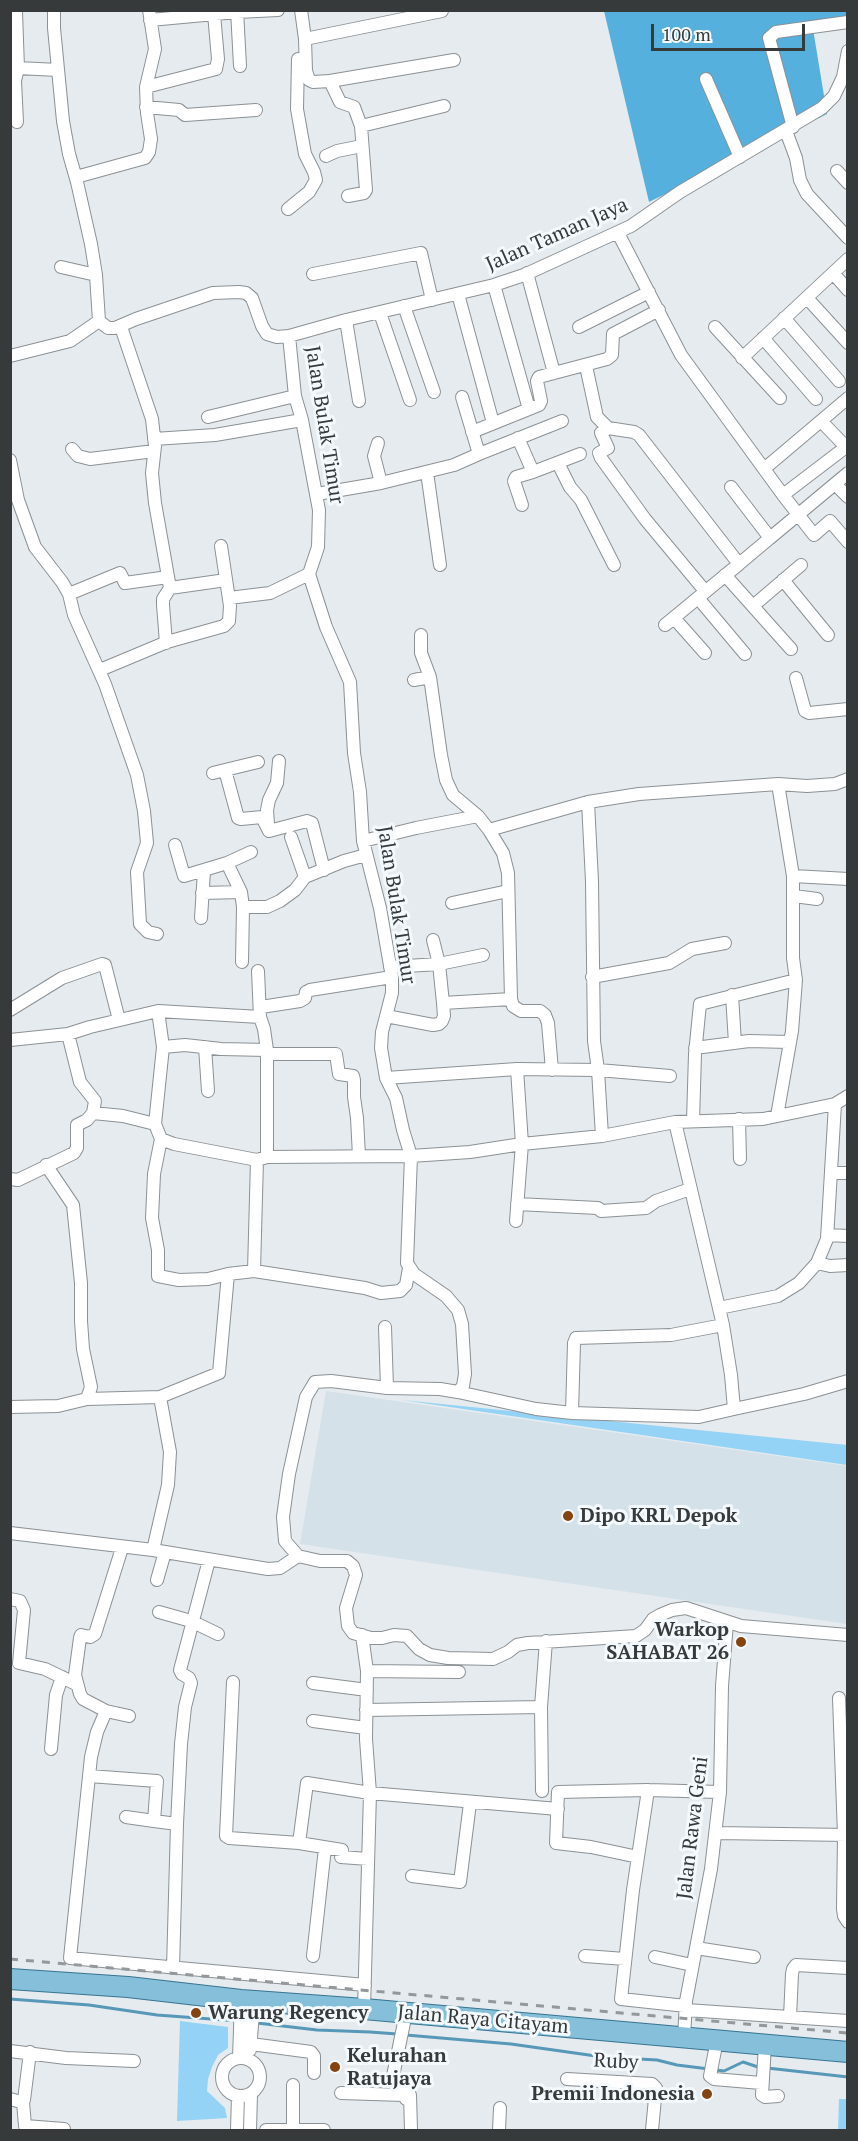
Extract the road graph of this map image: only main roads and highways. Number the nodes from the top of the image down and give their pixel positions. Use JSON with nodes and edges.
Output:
{"nodes":[{"id":1,"x":10,"y":1979,"type":"edge"},
{"id":2,"x":848,"y":2052,"type":"edge"}],
"edges":[{"from":1,"to":2,"type":"main road","name":"Jalan Raya Citayam"}]}
